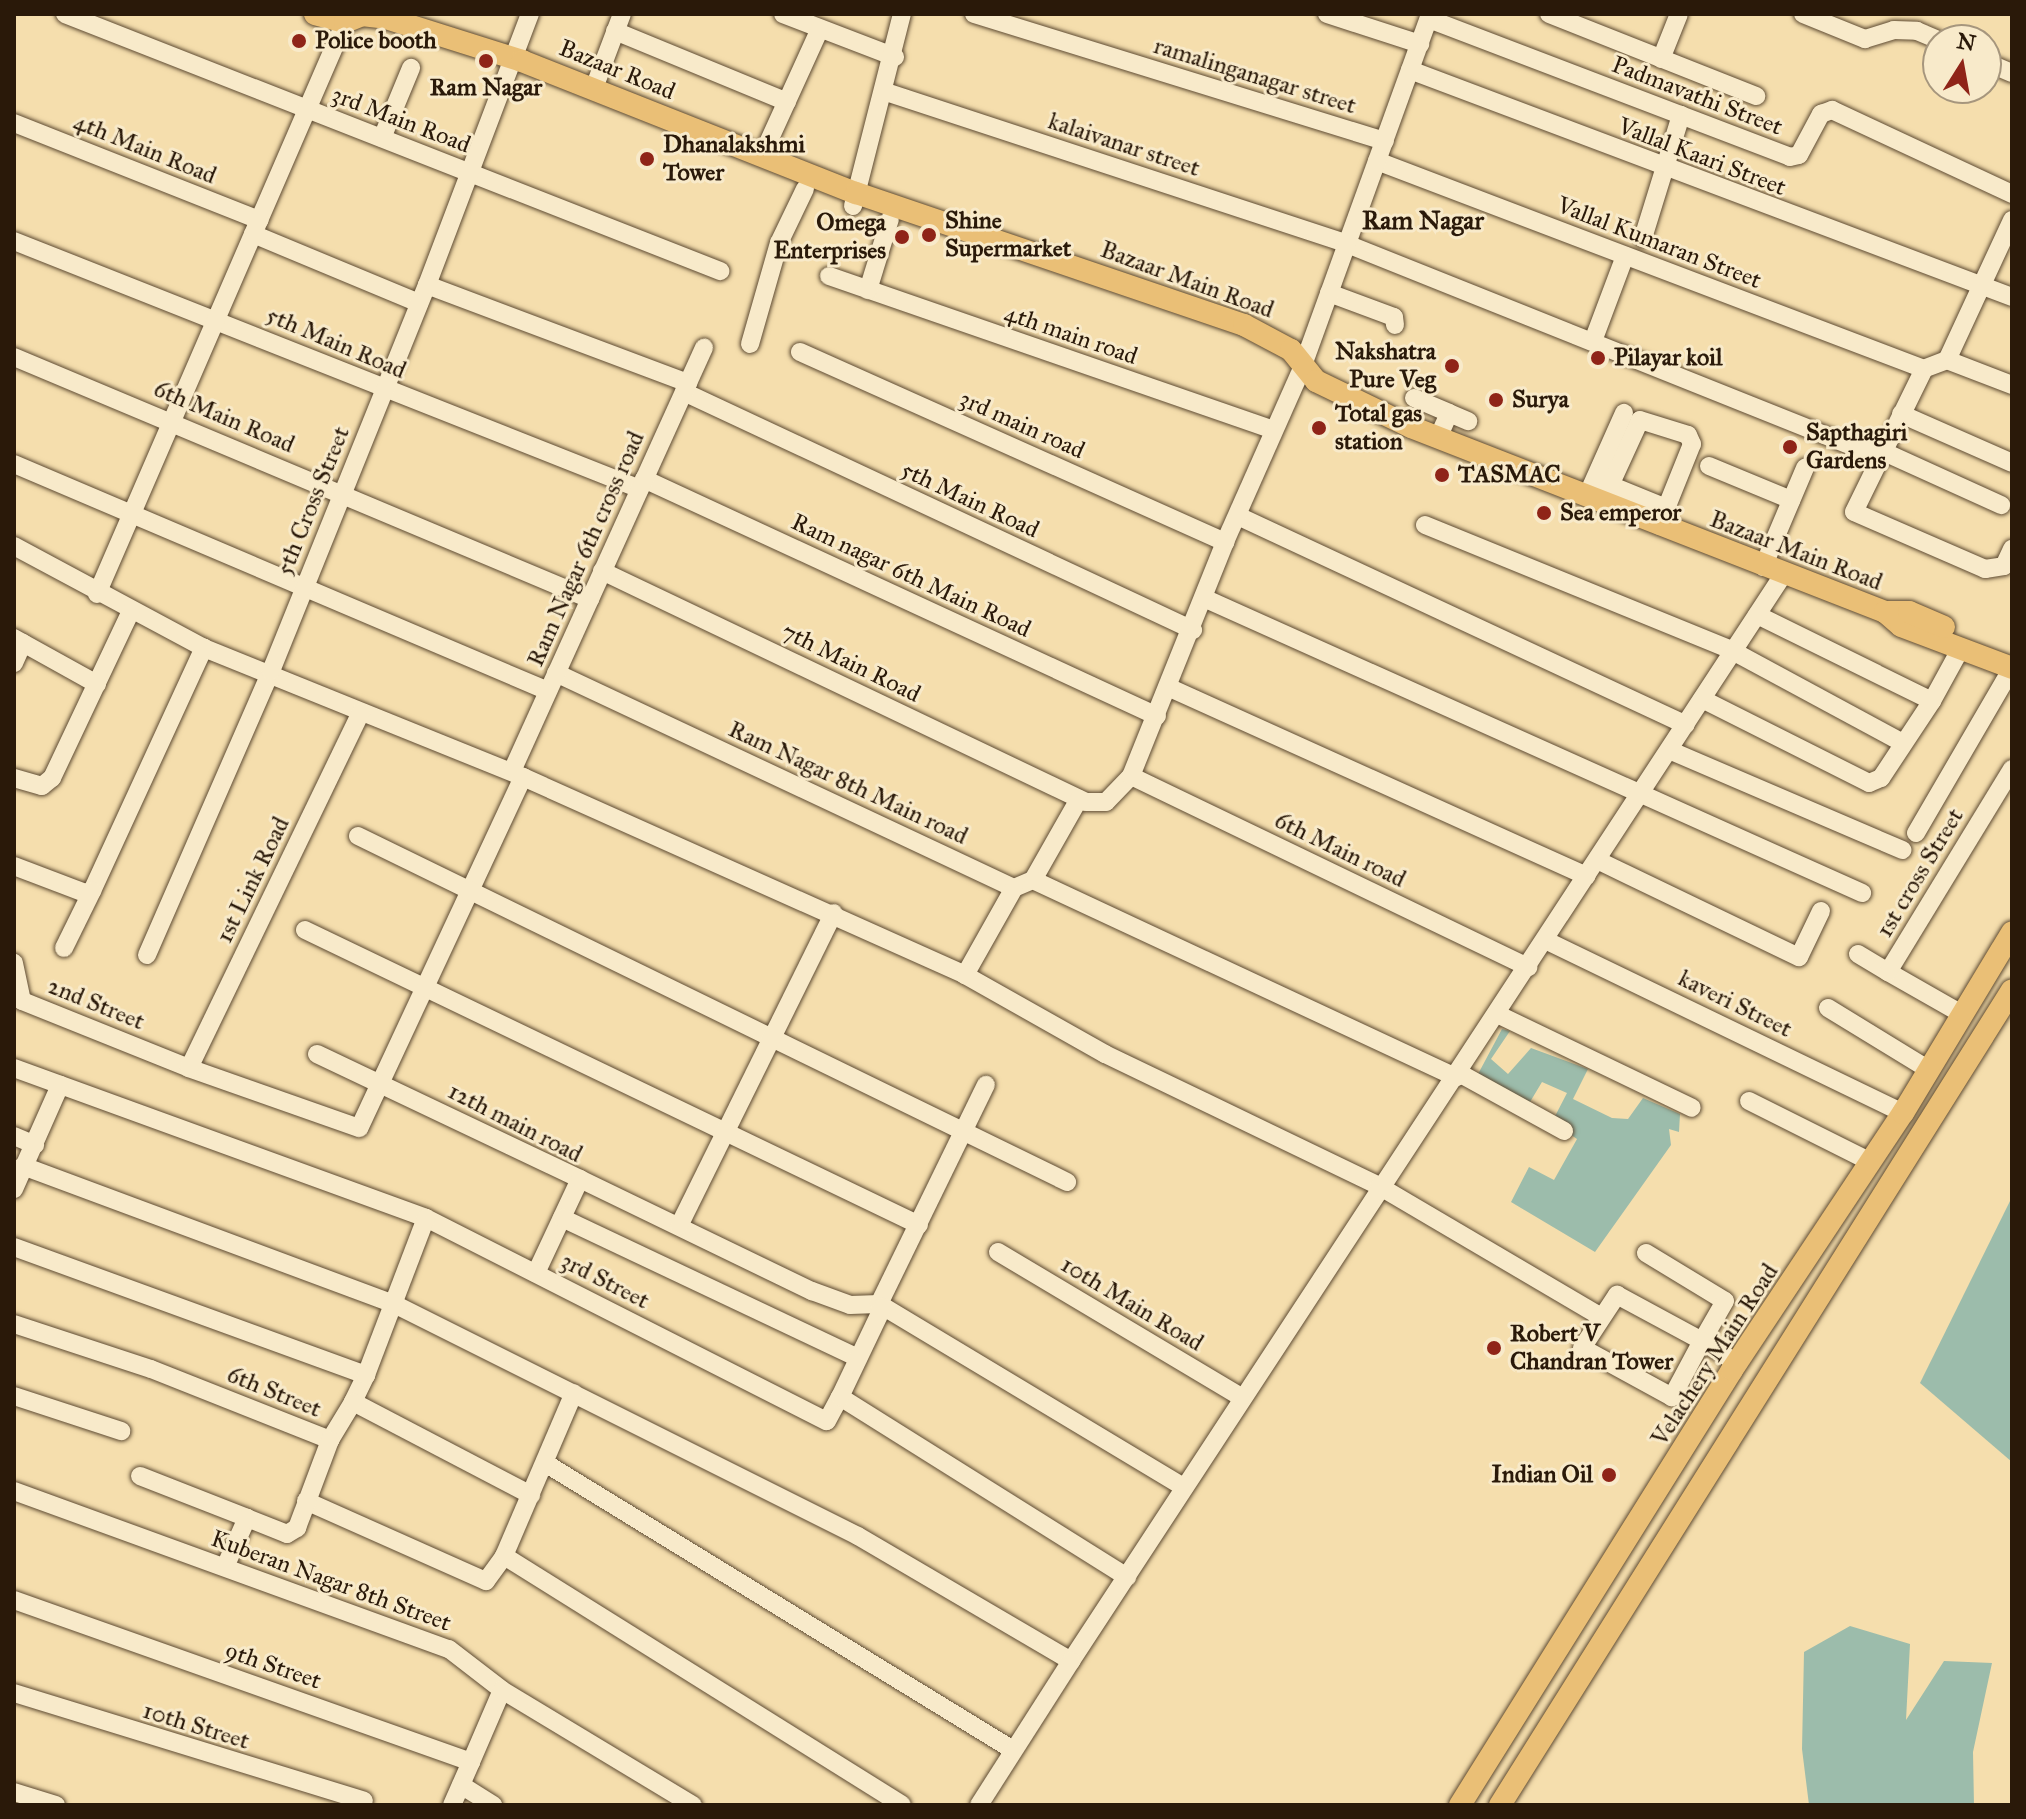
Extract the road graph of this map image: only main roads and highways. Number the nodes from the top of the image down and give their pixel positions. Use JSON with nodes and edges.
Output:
{"nodes":[{"id":1,"x":315,"y":14,"type":"edge"},
{"id":2,"x":355,"y":16,"type":"edge"},
{"id":3,"x":516,"y":60,"type":"junction"},
{"id":4,"x":854,"y":199,"type":"junction"},
{"id":5,"x":1298,"y":363,"type":"junction"},
{"id":6,"x":1885,"y":612,"type":"junction"},
{"id":7,"x":2012,"y":655,"type":"edge"},
{"id":8,"x":2012,"y":668,"type":"edge"},
{"id":9,"x":2012,"y":932,"type":"edge"},
{"id":10,"x":2012,"y":990,"type":"edge"},
{"id":11,"x":1657,"y":1493,"type":"junction"},
{"id":12,"x":1686,"y":1512,"type":"junction"},
{"id":13,"x":1460,"y":1805,"type":"edge"},
{"id":14,"x":1500,"y":1805,"type":"edge"}],
"edges":[{"from":1,"to":2,"type":"main road","name":"Bazaar Road"},
{"from":2,"to":3,"type":"main road","name":"Bazaar Road"},
{"from":3,"to":4,"type":"main road","name":"Bazaar Road"},
{"from":3,"to":4,"type":"main road"},
{"from":4,"to":5,"type":"main road"},
{"from":4,"to":5,"type":"main road","name":"Bazaar Main Road"},
{"from":5,"to":6,"type":"main road","name":"Bazaar Main Road"},
{"from":6,"to":7,"type":"main road"},
{"from":6,"to":8,"type":"main road","name":"Bazaar Main Road"},
{"from":9,"to":11,"type":"main road","name":"Velachery Main Road"},
{"from":10,"to":12,"type":"main road"},
{"from":11,"to":12,"type":"main road"},
{"from":11,"to":13,"type":"main road","name":"Velachery Main Road"},
{"from":12,"to":14,"type":"main road"}]}
